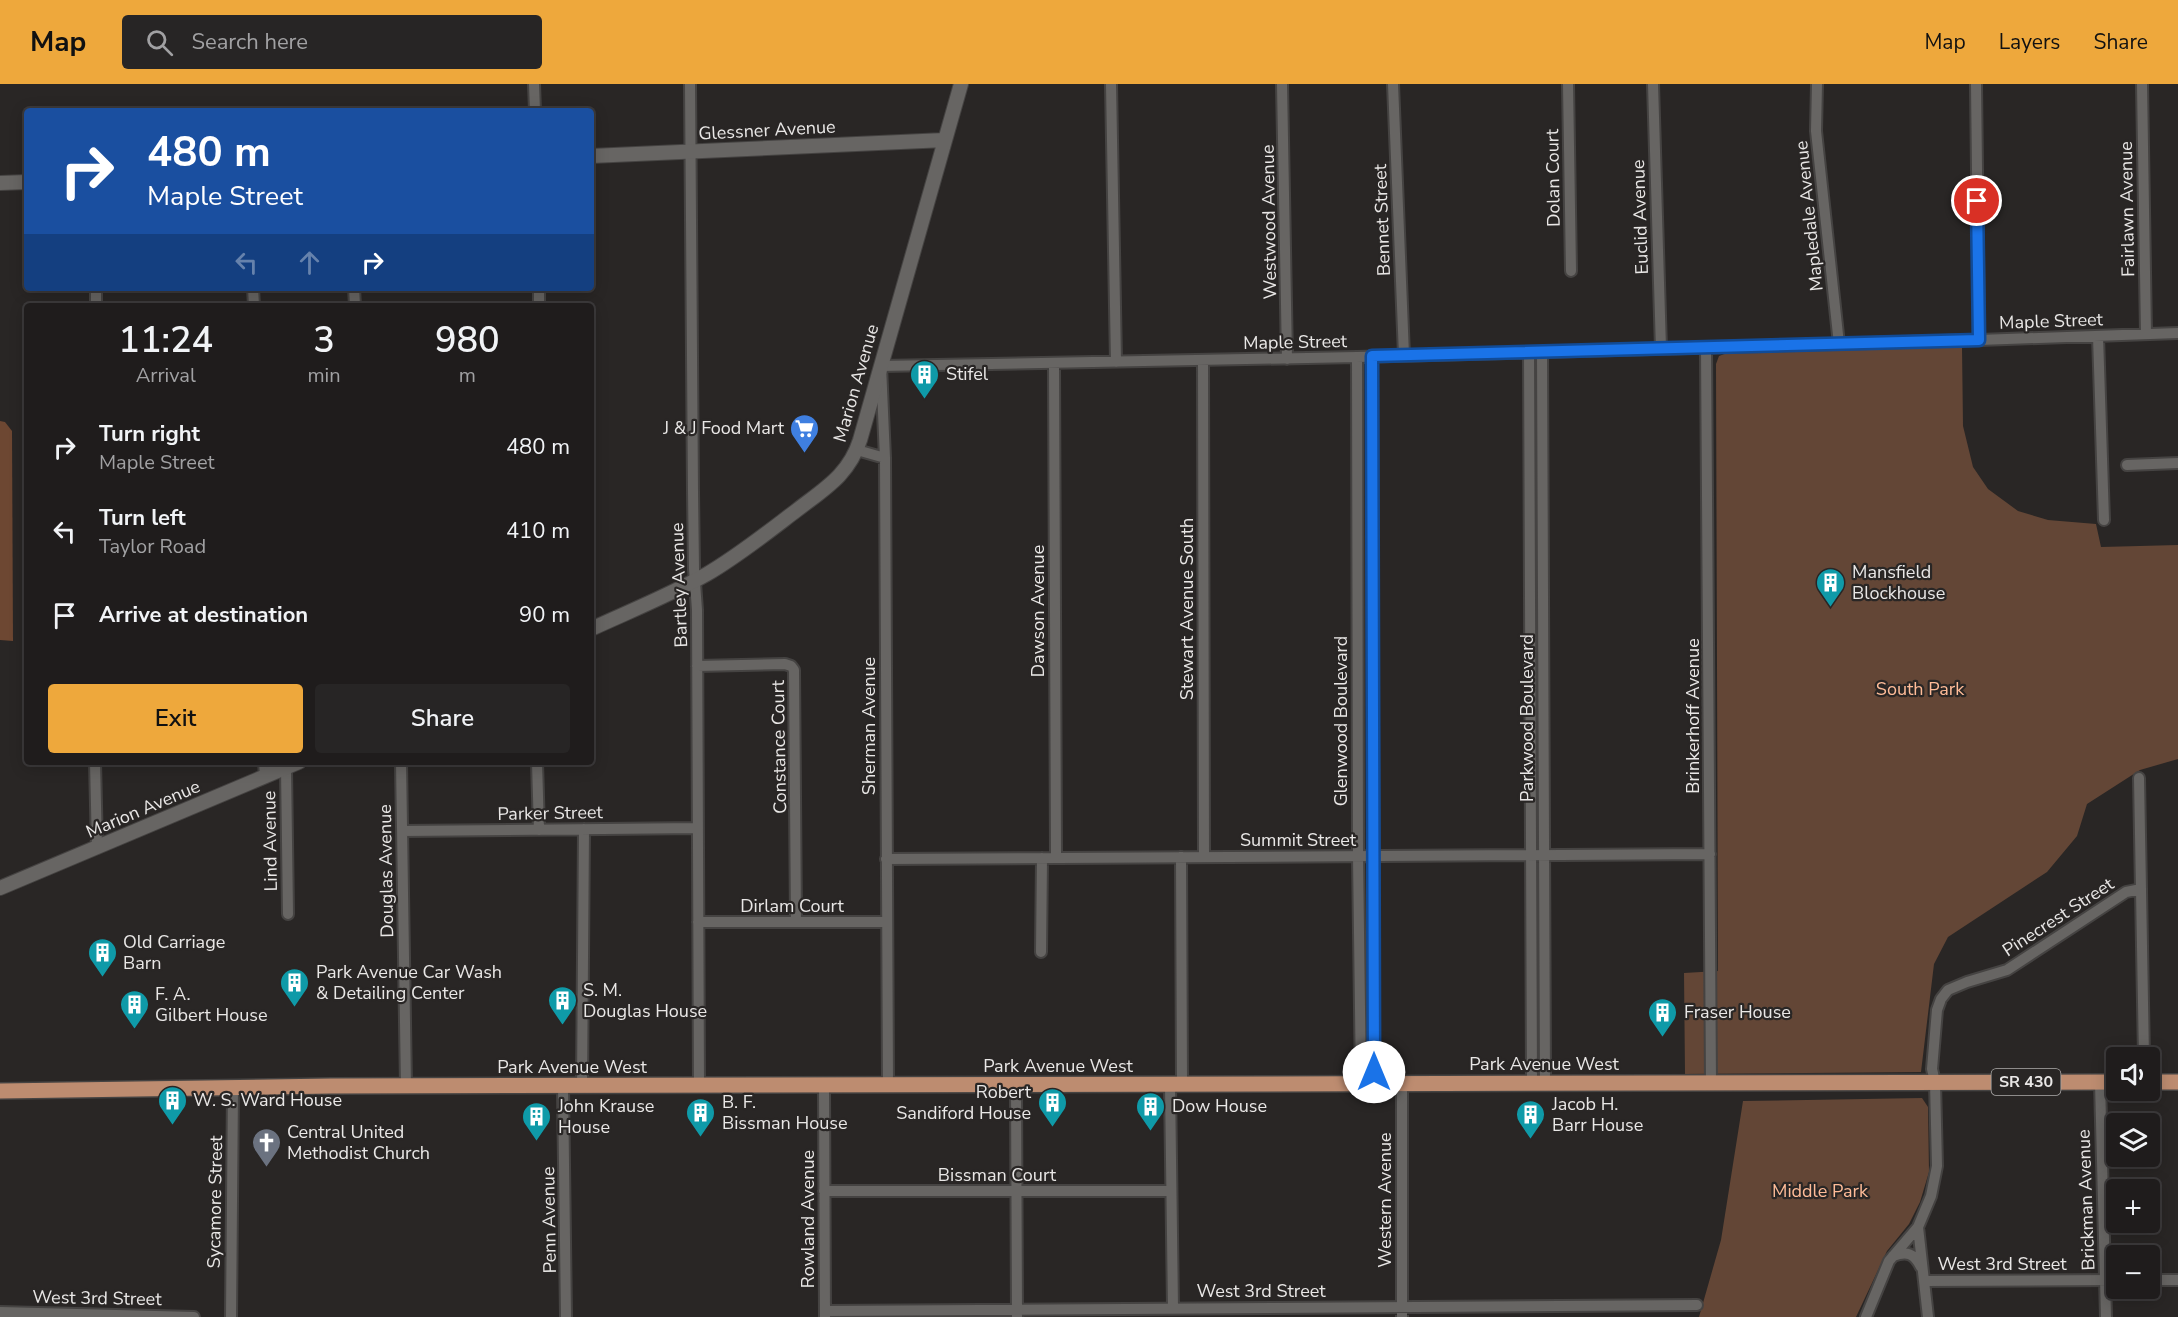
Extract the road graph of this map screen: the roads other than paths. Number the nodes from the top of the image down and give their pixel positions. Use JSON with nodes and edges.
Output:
{"nodes":[{"id":1,"x":534,"y":84,"type":"edge"},
{"id":2,"x":690,"y":84,"type":"edge"},
{"id":3,"x":961,"y":84,"type":"edge"},
{"id":4,"x":1111,"y":84,"type":"edge"},
{"id":5,"x":1282,"y":84,"type":"edge"},
{"id":6,"x":1393,"y":84,"type":"edge"},
{"id":7,"x":1568,"y":84,"type":"edge"},
{"id":8,"x":1653,"y":84,"type":"edge"},
{"id":9,"x":1817,"y":84,"type":"edge"},
{"id":10,"x":1976,"y":84,"type":"edge"},
{"id":11,"x":2142,"y":84,"type":"edge"},
{"id":12,"x":535,"y":108,"type":"edge"},
{"id":13,"x":945,"y":140,"type":"junction"},
{"id":14,"x":690,"y":152,"type":"junction"},
{"id":15,"x":594,"y":156,"type":"edge"},
{"id":16,"x":24,"y":182,"type":"edge"},
{"id":17,"x":0,"y":183,"type":"edge"},
{"id":18,"x":1571,"y":271,"type":"dead end"},
{"id":19,"x":2178,"y":333,"type":"edge"},
{"id":20,"x":2146,"y":334,"type":"junction"},
{"id":21,"x":2098,"y":336,"type":"junction"},
{"id":22,"x":1979,"y":340,"type":"junction"},
{"id":23,"x":1839,"y":344,"type":"junction"},
{"id":24,"x":1707,"y":348,"type":"junction"},
{"id":25,"x":1661,"y":349,"type":"junction"},
{"id":26,"x":1529,"y":352,"type":"junction"},
{"id":27,"x":1542,"y":352,"type":"junction"},
{"id":28,"x":1404,"y":355,"type":"junction"},
{"id":29,"x":1372,"y":356,"type":"junction"},
{"id":30,"x":1357,"y":357,"type":"junction"},
{"id":31,"x":1287,"y":359,"type":"junction"},
{"id":32,"x":1203,"y":361,"type":"junction"},
{"id":33,"x":1116,"y":362,"type":"junction"},
{"id":34,"x":1054,"y":363,"type":"junction"},
{"id":35,"x":880,"y":366,"type":"junction"},
{"id":36,"x":857,"y":450,"type":"junction"},
{"id":37,"x":885,"y":458,"type":"junction"},
{"id":38,"x":2178,"y":463,"type":"edge"},
{"id":39,"x":2127,"y":465,"type":"dead end"},
{"id":40,"x":2104,"y":520,"type":"dead end"},
{"id":41,"x":694,"y":581,"type":"junction"},
{"id":42,"x":594,"y":628,"type":"edge"},
{"id":43,"x":697,"y":666,"type":"junction"},
{"id":44,"x":95,"y":765,"type":"edge"},
{"id":45,"x":264,"y":765,"type":"edge"},
{"id":46,"x":292,"y":765,"type":"edge"},
{"id":47,"x":401,"y":765,"type":"edge"},
{"id":48,"x":537,"y":765,"type":"edge"},
{"id":49,"x":286,"y":768,"type":"junction"},
{"id":50,"x":265,"y":777,"type":"junction"},
{"id":51,"x":2139,"y":778,"type":"dead end"},
{"id":52,"x":698,"y":828,"type":"junction"},
{"id":53,"x":584,"y":829,"type":"junction"},
{"id":54,"x":539,"y":830,"type":"junction"},
{"id":55,"x":402,"y":831,"type":"junction"},
{"id":56,"x":97,"y":848,"type":"junction"},
{"id":57,"x":1710,"y":854,"type":"junction"},
{"id":58,"x":1531,"y":855,"type":"junction"},
{"id":59,"x":1544,"y":855,"type":"junction"},
{"id":60,"x":1358,"y":856,"type":"junction"},
{"id":61,"x":1373,"y":856,"type":"junction"},
{"id":62,"x":1181,"y":857,"type":"junction"},
{"id":63,"x":1204,"y":857,"type":"junction"},
{"id":64,"x":1041,"y":858,"type":"junction"},
{"id":65,"x":1056,"y":858,"type":"junction"},
{"id":66,"x":886,"y":859,"type":"junction"},
{"id":67,"x":0,"y":888,"type":"edge"},
{"id":68,"x":2141,"y":889,"type":"junction"},
{"id":69,"x":288,"y":914,"type":"dead end"},
{"id":70,"x":698,"y":922,"type":"junction"},
{"id":71,"x":796,"y":922,"type":"junction"},
{"id":72,"x":886,"y":922,"type":"junction"},
{"id":73,"x":1041,"y":952,"type":"dead end"},
{"id":74,"x":2144,"y":1047,"type":"edge"},
{"id":75,"x":1935,"y":1082,"type":"junction"},
{"id":76,"x":2100,"y":1082,"type":"junction"},
{"id":77,"x":2106,"y":1082,"type":"edge"},
{"id":78,"x":2160,"y":1082,"type":"edge"},
{"id":79,"x":2178,"y":1082,"type":"edge"},
{"id":80,"x":1711,"y":1083,"type":"junction"},
{"id":81,"x":1368,"y":1084,"type":"junction"},
{"id":82,"x":1402,"y":1084,"type":"junction"},
{"id":83,"x":1539,"y":1084,"type":"junction"},
{"id":84,"x":1176,"y":1085,"type":"junction"},
{"id":85,"x":563,"y":1086,"type":"junction"},
{"id":86,"x":582,"y":1086,"type":"junction"},
{"id":87,"x":699,"y":1086,"type":"junction"},
{"id":88,"x":824,"y":1086,"type":"junction"},
{"id":89,"x":888,"y":1086,"type":"junction"},
{"id":90,"x":1016,"y":1086,"type":"junction"},
{"id":91,"x":233,"y":1087,"type":"junction"},
{"id":92,"x":406,"y":1087,"type":"junction"},
{"id":93,"x":0,"y":1091,"type":"edge"},
{"id":94,"x":824,"y":1191,"type":"junction"},
{"id":95,"x":1017,"y":1191,"type":"junction"},
{"id":96,"x":1170,"y":1191,"type":"junction"},
{"id":97,"x":1918,"y":1227,"type":"junction"},
{"id":98,"x":2109,"y":1245,"type":"edge"},
{"id":99,"x":1893,"y":1256,"type":"junction"},
{"id":100,"x":1923,"y":1276,"type":"junction"},
{"id":101,"x":2106,"y":1280,"type":"edge"},
{"id":102,"x":2160,"y":1280,"type":"edge"},
{"id":103,"x":2178,"y":1280,"type":"edge"},
{"id":104,"x":2108,"y":1299,"type":"edge"},
{"id":105,"x":1697,"y":1305,"type":"dead end"},
{"id":106,"x":1173,"y":1308,"type":"junction"},
{"id":107,"x":0,"y":1312,"type":"edge"},
{"id":108,"x":1401,"y":1312,"type":"edge"},
{"id":109,"x":1017,"y":1313,"type":"edge"},
{"id":110,"x":825,"y":1314,"type":"edge"},
{"id":111,"x":194,"y":1317,"type":"edge"},
{"id":112,"x":231,"y":1317,"type":"edge"},
{"id":113,"x":566,"y":1317,"type":"edge"},
{"id":114,"x":1866,"y":1317,"type":"edge"},
{"id":115,"x":1928,"y":1317,"type":"edge"},
{"id":116,"x":2106,"y":1317,"type":"edge"}],
"edges":[{"from":1,"to":12,"type":"street"},
{"from":2,"to":14,"type":"street","name":"Bartley Avenue"},
{"from":3,"to":13,"type":"street","name":"Marion Avenue"},
{"from":4,"to":33,"type":"street"},
{"from":5,"to":31,"type":"street","name":"Westwood Avenue"},
{"from":6,"to":28,"type":"street","name":"Bennet Street"},
{"from":7,"to":18,"type":"street","name":"Dolan Court"},
{"from":8,"to":25,"type":"street","name":"Euclid Avenue"},
{"from":9,"to":23,"type":"street","name":"Mapledale Avenue"},
{"from":10,"to":22,"type":"street"},
{"from":11,"to":20,"type":"street","name":"Fairlawn Avenue"},
{"from":13,"to":14,"type":"street","name":"Glessner Avenue"},
{"from":13,"to":35,"type":"street","name":"Marion Avenue"},
{"from":14,"to":15,"type":"street","name":"Glessner Avenue"},
{"from":14,"to":41,"type":"street","name":"Bartley Avenue"},
{"from":16,"to":17,"type":"street"},
{"from":19,"to":20,"type":"street","name":"Maple Street"},
{"from":20,"to":21,"type":"street","name":"Maple Street"},
{"from":21,"to":22,"type":"street","name":"Maple Street"},
{"from":21,"to":40,"type":"street"},
{"from":22,"to":23,"type":"street","name":"Maple Street"},
{"from":23,"to":24,"type":"street","name":"Maple Street"},
{"from":24,"to":25,"type":"street","name":"Maple Street"},
{"from":24,"to":57,"type":"street","name":"Brinkerhoff Avenue"},
{"from":25,"to":27,"type":"street","name":"Maple Street"},
{"from":26,"to":27,"type":"street","name":"Maple Street"},
{"from":26,"to":28,"type":"street","name":"Maple Street"},
{"from":26,"to":58,"type":"street"},
{"from":27,"to":59,"type":"street","name":"Parkwood Boulevard"},
{"from":28,"to":29,"type":"street","name":"Maple Street"},
{"from":29,"to":30,"type":"street","name":"Maple Street"},
{"from":29,"to":61,"type":"street","name":"Glenwood Boulevard"},
{"from":30,"to":31,"type":"street","name":"Maple Street"},
{"from":30,"to":60,"type":"street","name":"Glenwood Boulevard"},
{"from":31,"to":32,"type":"street","name":"Maple Street"},
{"from":32,"to":33,"type":"street","name":"Maple Street"},
{"from":32,"to":63,"type":"street","name":"Stewart Avenue South"},
{"from":33,"to":34,"type":"street","name":"Maple Street"},
{"from":34,"to":35,"type":"street","name":"Maple Street"},
{"from":34,"to":65,"type":"street","name":"Dawson Avenue"},
{"from":35,"to":36,"type":"street","name":"Marion Avenue"},
{"from":35,"to":37,"type":"street","name":"Sherman Avenue"},
{"from":36,"to":37,"type":"street"},
{"from":36,"to":41,"type":"street","name":"Marion Avenue"},
{"from":37,"to":66,"type":"street","name":"Sherman Avenue"},
{"from":38,"to":39,"type":"street"},
{"from":41,"to":42,"type":"street","name":"Marion Avenue"},
{"from":41,"to":43,"type":"street","name":"Bartley Avenue"},
{"from":43,"to":52,"type":"street","name":"Bartley Avenue"},
{"from":43,"to":71,"type":"street","name":"Constance Court"},
{"from":44,"to":56,"type":"street"},
{"from":45,"to":50,"type":"street","name":"Lind Avenue"},
{"from":46,"to":49,"type":"street","name":"Marion Avenue"},
{"from":47,"to":55,"type":"street","name":"Douglas Avenue"},
{"from":48,"to":54,"type":"street"},
{"from":49,"to":50,"type":"street","name":"Marion Avenue"},
{"from":49,"to":69,"type":"street","name":"Lind Avenue"},
{"from":50,"to":56,"type":"street","name":"Marion Avenue"},
{"from":51,"to":68,"type":"street"},
{"from":52,"to":53,"type":"street","name":"Parker Street"},
{"from":52,"to":70,"type":"street","name":"Bartley Avenue"},
{"from":53,"to":54,"type":"street","name":"Parker Street"},
{"from":53,"to":86,"type":"street"},
{"from":54,"to":55,"type":"street","name":"Parker Street"},
{"from":55,"to":92,"type":"street","name":"Douglas Avenue"},
{"from":56,"to":67,"type":"street","name":"Marion Avenue"},
{"from":57,"to":59,"type":"street","name":"Summit Street"},
{"from":57,"to":80,"type":"street","name":"Brinkerhoff Avenue"},
{"from":58,"to":59,"type":"street","name":"Summit Street"},
{"from":58,"to":61,"type":"street","name":"Summit Street"},
{"from":58,"to":83,"type":"street"},
{"from":59,"to":83,"type":"street","name":"Parkwood Boulevard"},
{"from":60,"to":61,"type":"street","name":"Summit Street"},
{"from":60,"to":63,"type":"street","name":"Summit Street"},
{"from":60,"to":81,"type":"street","name":"Glenwood Boulevard"},
{"from":61,"to":81,"type":"street","name":"Glenwood Boulevard"},
{"from":62,"to":63,"type":"street","name":"Summit Street"},
{"from":62,"to":65,"type":"street","name":"Summit Street"},
{"from":62,"to":84,"type":"street"},
{"from":64,"to":65,"type":"street","name":"Summit Street"},
{"from":64,"to":66,"type":"street","name":"Summit Street"},
{"from":64,"to":73,"type":"street"},
{"from":66,"to":72,"type":"street","name":"Sherman Avenue"},
{"from":68,"to":74,"type":"street"},
{"from":68,"to":75,"type":"street","name":"Pinecrest Street"},
{"from":70,"to":71,"type":"street","name":"Dirlam Court"},
{"from":70,"to":87,"type":"street","name":"Bartley Avenue"},
{"from":71,"to":72,"type":"street","name":"Dirlam Court"},
{"from":72,"to":89,"type":"street","name":"Sherman Avenue"},
{"from":75,"to":76,"type":"main road","name":"Park Avenue West","number":"SR 430"},
{"from":75,"to":80,"type":"main road","name":"Park Avenue West","number":"SR 430"},
{"from":75,"to":97,"type":"street","name":"Pinecrest Street"},
{"from":76,"to":77,"type":"main road","name":"Park Avenue West","number":"SR 430"},
{"from":76,"to":98,"type":"street","name":"Brickman Avenue"},
{"from":78,"to":79,"type":"main road"},
{"from":80,"to":83,"type":"main road","name":"Park Avenue West","number":"SR 430"},
{"from":81,"to":82,"type":"main road","name":"Park Avenue West","number":"SR 430"},
{"from":81,"to":84,"type":"main road","name":"Park Avenue West","number":"SR 430"},
{"from":82,"to":83,"type":"main road","name":"Park Avenue West","number":"SR 430"},
{"from":82,"to":108,"type":"street","name":"Western Avenue"},
{"from":84,"to":90,"type":"main road","name":"Park Avenue West","number":"SR 430"},
{"from":84,"to":96,"type":"street"},
{"from":85,"to":86,"type":"main road","name":"Park Avenue West","number":"SR 430"},
{"from":85,"to":92,"type":"main road","name":"Park Avenue West","number":"SR 430"},
{"from":85,"to":113,"type":"street","name":"Penn Avenue"},
{"from":86,"to":87,"type":"main road","name":"Park Avenue West","number":"SR 430"},
{"from":87,"to":88,"type":"main road","name":"Park Avenue West","number":"SR 430"},
{"from":88,"to":89,"type":"main road","name":"Park Avenue West","number":"SR 430"},
{"from":88,"to":94,"type":"street","name":"Rowland Avenue"},
{"from":89,"to":90,"type":"main road","name":"Park Avenue West","number":"SR 430"},
{"from":90,"to":95,"type":"street"},
{"from":91,"to":92,"type":"main road","name":"Park Avenue West","number":"SR 430"},
{"from":91,"to":93,"type":"main road","name":"Park Avenue West","number":"SR 430"},
{"from":91,"to":112,"type":"street","name":"Sycamore Street"},
{"from":94,"to":95,"type":"street","name":"Bissman Court"},
{"from":94,"to":110,"type":"street","name":"Rowland Avenue"},
{"from":95,"to":96,"type":"street","name":"Bissman Court"},
{"from":95,"to":109,"type":"street"},
{"from":96,"to":106,"type":"street"},
{"from":97,"to":99,"type":"street"},
{"from":97,"to":100,"type":"street"},
{"from":99,"to":100,"type":"street"},
{"from":99,"to":114,"type":"street"},
{"from":100,"to":101,"type":"street","name":"West 3rd Street"},
{"from":100,"to":115,"type":"street"},
{"from":102,"to":103,"type":"street"},
{"from":104,"to":116,"type":"street","name":"Brickman Avenue"},
{"from":105,"to":108,"type":"street","name":"West 3rd Street"},
{"from":106,"to":108,"type":"street","name":"West 3rd Street"},
{"from":106,"to":109,"type":"street","name":"West 3rd Street"},
{"from":107,"to":111,"type":"street","name":"West 3rd Street"},
{"from":109,"to":110,"type":"street","name":"West 3rd Street"}]}
